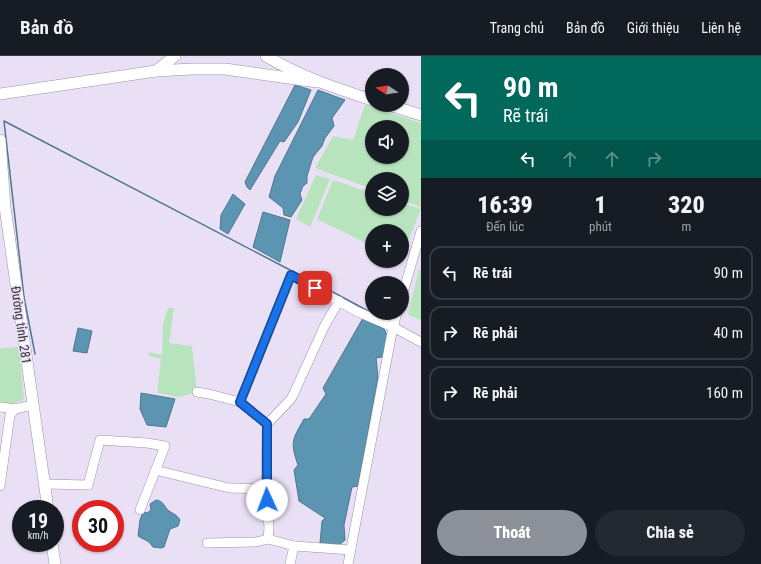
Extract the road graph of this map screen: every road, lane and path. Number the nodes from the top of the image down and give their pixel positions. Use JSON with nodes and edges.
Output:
{"nodes":[{"id":1,"x":176,"y":56,"type":"edge"},
{"id":2,"x":266,"y":56,"type":"edge"},
{"id":3,"x":156,"y":71,"type":"junction"},
{"id":4,"x":317,"y":82,"type":"junction"},
{"id":5,"x":0,"y":94,"type":"edge"},
{"id":6,"x":365,"y":98,"type":"edge"},
{"id":7,"x":409,"y":111,"type":"edge"},
{"id":8,"x":421,"y":115,"type":"edge"},
{"id":9,"x":0,"y":140,"type":"edge"},
{"id":10,"x":421,"y":231,"type":"edge"},
{"id":11,"x":408,"y":276,"type":"edge"},
{"id":12,"x":339,"y":301,"type":"junction"},
{"id":13,"x":395,"y":320,"type":"edge"},
{"id":14,"x":393,"y":327,"type":"junction"},
{"id":15,"x":421,"y":342,"type":"edge"},
{"id":16,"x":197,"y":392,"type":"dead end"},
{"id":17,"x":240,"y":402,"type":"junction"},
{"id":18,"x":33,"y":405,"type":"junction"},
{"id":19,"x":0,"y":407,"type":"edge"},
{"id":20,"x":15,"y":409,"type":"junction"},
{"id":21,"x":267,"y":424,"type":"junction"},
{"id":22,"x":155,"y":470,"type":"junction"},
{"id":23,"x":45,"y":484,"type":"junction"},
{"id":24,"x":0,"y":486,"type":"edge"},
{"id":25,"x":266,"y":489,"type":"junction"},
{"id":26,"x":47,"y":500,"type":"edge"},
{"id":27,"x":140,"y":510,"type":"dead end"},
{"id":28,"x":268,"y":540,"type":"junction"},
{"id":29,"x":207,"y":543,"type":"dead end"},
{"id":30,"x":294,"y":546,"type":"junction"},
{"id":31,"x":351,"y":550,"type":"junction"},
{"id":32,"x":53,"y":552,"type":"edge"},
{"id":33,"x":55,"y":564,"type":"edge"},
{"id":34,"x":290,"y":564,"type":"edge"},
{"id":35,"x":348,"y":564,"type":"edge"}],
"edges":[{"from":1,"to":3,"type":"main road"},
{"from":2,"to":4,"type":"main road"},
{"from":3,"to":4,"type":"main road"},
{"from":3,"to":5,"type":"main road"},
{"from":4,"to":6,"type":"main road"},
{"from":7,"to":8,"type":"main road"},
{"from":9,"to":18,"type":"main road","name":"Đường tỉnh 281"},
{"from":10,"to":11,"type":"street"},
{"from":12,"to":14,"type":"street"},
{"from":12,"to":17,"type":"street"},
{"from":12,"to":21,"type":"street"},
{"from":13,"to":14,"type":"street"},
{"from":14,"to":15,"type":"street"},
{"from":14,"to":31,"type":"street"},
{"from":16,"to":17,"type":"street"},
{"from":17,"to":21,"type":"street"},
{"from":18,"to":20,"type":"street"},
{"from":18,"to":23,"type":"main road","name":"Đường tỉnh 281"},
{"from":19,"to":20,"type":"street"},
{"from":20,"to":24,"type":"street"},
{"from":21,"to":25,"type":"street"},
{"from":22,"to":23,"type":"street"},
{"from":22,"to":25,"type":"street"},
{"from":22,"to":27,"type":"street"},
{"from":23,"to":26,"type":"main road","name":"Đường tỉnh 281"},
{"from":25,"to":28,"type":"street"},
{"from":28,"to":29,"type":"street"},
{"from":28,"to":30,"type":"street"},
{"from":30,"to":31,"type":"street"},
{"from":30,"to":34,"type":"street"},
{"from":31,"to":35,"type":"street"},
{"from":32,"to":33,"type":"main road"}]}
